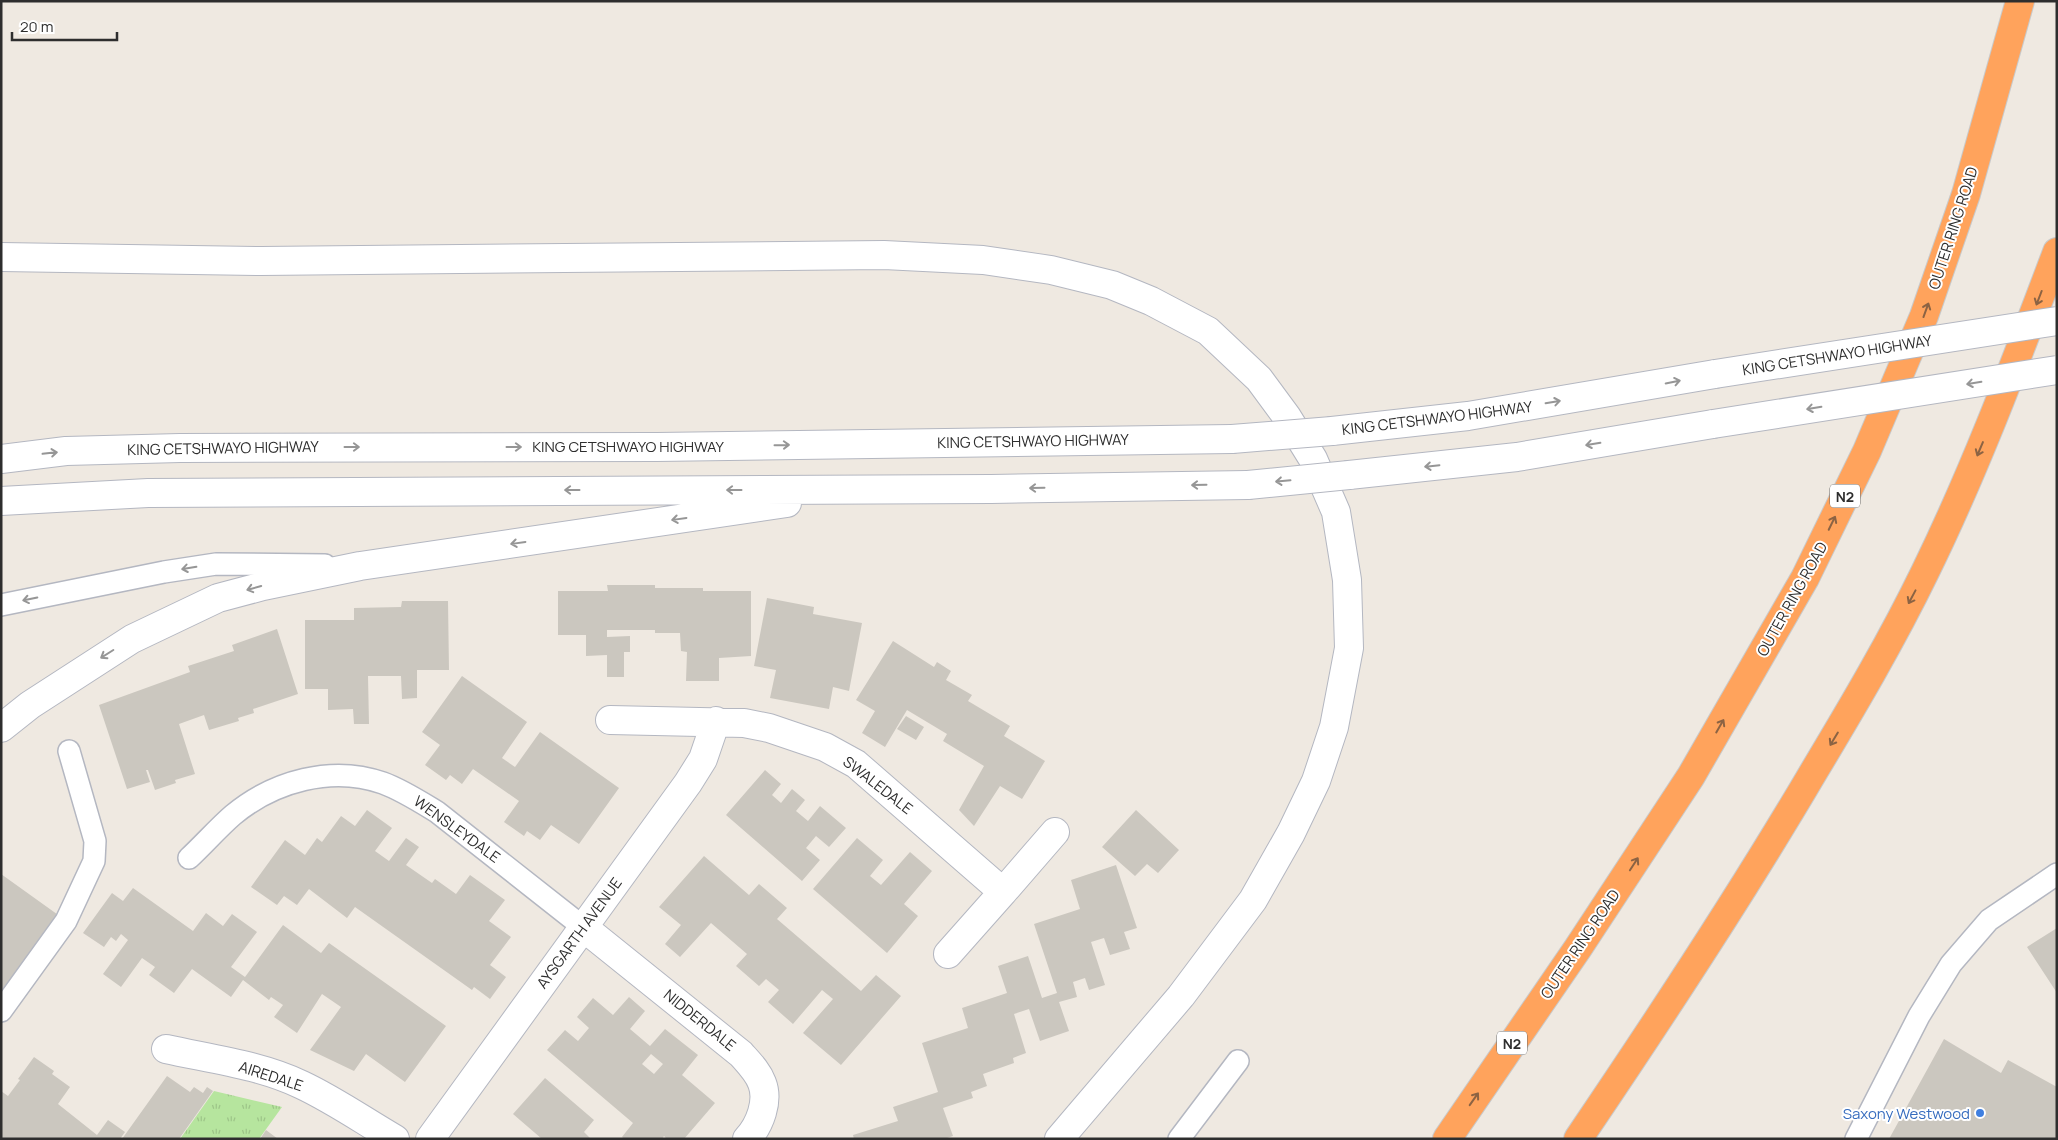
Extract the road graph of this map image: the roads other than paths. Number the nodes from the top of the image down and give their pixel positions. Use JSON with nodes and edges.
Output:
{"nodes":[{"id":1,"x":2020,"y":1,"type":"edge"},
{"id":2,"x":2057,"y":252,"type":"edge"},
{"id":3,"x":1,"y":257,"type":"edge"},
{"id":4,"x":2057,"y":321,"type":"edge"},
{"id":5,"x":2057,"y":370,"type":"edge"},
{"id":6,"x":4,"y":457,"type":"edge"},
{"id":7,"x":882,"y":489,"type":"junction"},
{"id":8,"x":1,"y":501,"type":"edge"},
{"id":9,"x":360,"y":566,"type":"junction"},
{"id":10,"x":1,"y":605,"type":"edge"},
{"id":11,"x":610,"y":720,"type":"dead end"},
{"id":12,"x":716,"y":722,"type":"junction"},
{"id":13,"x":1,"y":728,"type":"edge"},
{"id":14,"x":69,"y":751,"type":"dead end"},
{"id":15,"x":1056,"y":832,"type":"dead end"},
{"id":16,"x":189,"y":858,"type":"dead end"},
{"id":17,"x":2056,"y":873,"type":"edge"},
{"id":18,"x":1003,"y":892,"type":"junction"},
{"id":19,"x":584,"y":926,"type":"junction"},
{"id":20,"x":948,"y":954,"type":"dead end"},
{"id":21,"x":1,"y":1011,"type":"edge"},
{"id":22,"x":166,"y":1049,"type":"dead end"},
{"id":23,"x":1238,"y":1061,"type":"dead end"},
{"id":24,"x":394,"y":1139,"type":"edge"},
{"id":25,"x":430,"y":1139,"type":"edge"},
{"id":26,"x":748,"y":1139,"type":"edge"},
{"id":27,"x":1059,"y":1139,"type":"edge"},
{"id":28,"x":1179,"y":1139,"type":"edge"},
{"id":29,"x":1447,"y":1139,"type":"edge"},
{"id":30,"x":1578,"y":1139,"type":"edge"},
{"id":31,"x":1856,"y":1139,"type":"edge"}],
"edges":[{"from":29,"to":1,"type":"highway","name":"OUTER RING ROAD","number":"N2","one_way":true},
{"from":2,"to":30,"type":"highway","one_way":true},
{"from":3,"to":27,"type":"main road"},
{"from":6,"to":4,"type":"main road","name":"KING CETSHWAYO HIGHWAY","one_way":true,"bridge":true},
{"from":5,"to":7,"type":"main road","one_way":true,"bridge":true},
{"from":7,"to":8,"type":"main road","one_way":true},
{"from":7,"to":9,"type":"main road","one_way":true},
{"from":9,"to":10,"type":"lane","one_way":true},
{"from":9,"to":13,"type":"main road","one_way":true},
{"from":11,"to":12,"type":"main road","name":"SWALEDALE"},
{"from":12,"to":18,"type":"main road","name":"SWALEDALE"},
{"from":12,"to":19,"type":"main road","name":"AYSGARTH AVENUE"},
{"from":14,"to":21,"type":"lane"},
{"from":15,"to":18,"type":"main road"},
{"from":16,"to":19,"type":"lane","name":"WENSLEYDALE"},
{"from":17,"to":31,"type":"lane"},
{"from":18,"to":20,"type":"main road"},
{"from":19,"to":25,"type":"main road","name":"AYSGARTH AVENUE"},
{"from":19,"to":26,"type":"main road","name":"NIDDERDALE"},
{"from":22,"to":24,"type":"main road","name":"AIREDALE"},
{"from":23,"to":28,"type":"lane"}]}
